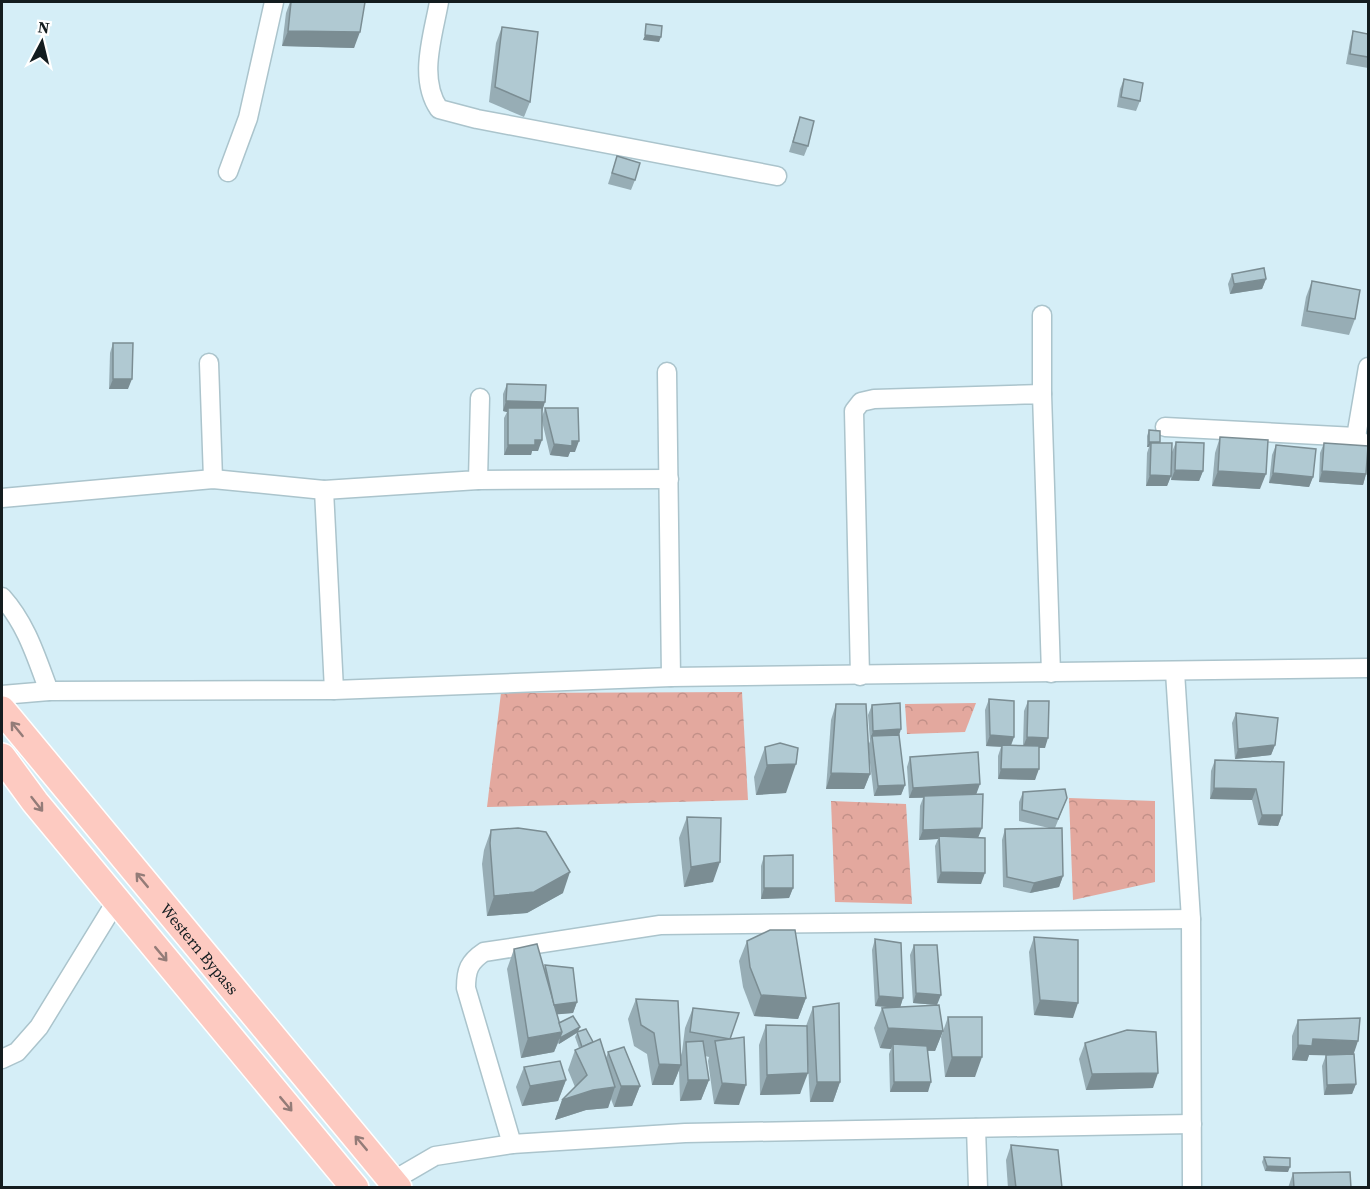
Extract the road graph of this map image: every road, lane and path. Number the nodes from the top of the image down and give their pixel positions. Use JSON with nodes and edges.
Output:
{"nodes":[{"id":1,"x":274,"y":2,"type":"edge"},
{"id":2,"x":439,"y":2,"type":"edge"},
{"id":3,"x":228,"y":172,"type":"dead end"},
{"id":4,"x":777,"y":176,"type":"dead end"},
{"id":5,"x":1042,"y":315,"type":"dead end"},
{"id":6,"x":209,"y":363,"type":"dead end"},
{"id":7,"x":1368,"y":368,"type":"edge"},
{"id":8,"x":667,"y":372,"type":"dead end"},
{"id":9,"x":1042,"y":394,"type":"junction"},
{"id":10,"x":480,"y":398,"type":"dead end"},
{"id":11,"x":1165,"y":427,"type":"dead end"},
{"id":12,"x":1362,"y":443,"type":"edge"},
{"id":13,"x":213,"y":479,"type":"junction"},
{"id":14,"x":669,"y":479,"type":"junction"},
{"id":15,"x":478,"y":480,"type":"junction"},
{"id":16,"x":324,"y":490,"type":"junction"},
{"id":17,"x":2,"y":498,"type":"edge"},
{"id":18,"x":2,"y":597,"type":"edge"},
{"id":19,"x":1368,"y":668,"type":"edge"},
{"id":20,"x":1175,"y":672,"type":"junction"},
{"id":21,"x":1051,"y":673,"type":"junction"},
{"id":22,"x":860,"y":675,"type":"junction"},
{"id":23,"x":671,"y":677,"type":"junction"},
{"id":24,"x":334,"y":690,"type":"junction"},
{"id":25,"x":49,"y":691,"type":"junction"},
{"id":26,"x":2,"y":695,"type":"edge"},
{"id":27,"x":2,"y":710,"type":"edge"},
{"id":28,"x":3,"y":763,"type":"edge"},
{"id":29,"x":117,"y":900,"type":"junction"},
{"id":30,"x":1191,"y":919,"type":"junction"},
{"id":31,"x":2,"y":1059,"type":"edge"},
{"id":32,"x":1191,"y":1124,"type":"junction"},
{"id":33,"x":976,"y":1128,"type":"junction"},
{"id":34,"x":512,"y":1144,"type":"junction"},
{"id":35,"x":395,"y":1184,"type":"edge"},
{"id":36,"x":355,"y":1188,"type":"edge"},
{"id":37,"x":978,"y":1188,"type":"edge"},
{"id":38,"x":1192,"y":1188,"type":"edge"}],
"edges":[{"from":1,"to":3,"type":"street"},
{"from":2,"to":4,"type":"street"},
{"from":5,"to":9,"type":"street"},
{"from":6,"to":13,"type":"street"},
{"from":7,"to":12,"type":"street"},
{"from":8,"to":14,"type":"street"},
{"from":9,"to":21,"type":"street"},
{"from":9,"to":22,"type":"street"},
{"from":10,"to":15,"type":"street"},
{"from":11,"to":12,"type":"street"},
{"from":13,"to":16,"type":"street"},
{"from":13,"to":17,"type":"street"},
{"from":14,"to":15,"type":"street"},
{"from":14,"to":23,"type":"street"},
{"from":15,"to":16,"type":"street"},
{"from":16,"to":24,"type":"street"},
{"from":18,"to":25,"type":"street"},
{"from":19,"to":20,"type":"street"},
{"from":20,"to":21,"type":"street"},
{"from":20,"to":30,"type":"street"},
{"from":21,"to":22,"type":"street"},
{"from":22,"to":23,"type":"street"},
{"from":23,"to":24,"type":"street"},
{"from":24,"to":25,"type":"street"},
{"from":25,"to":26,"type":"street"},
{"from":35,"to":27,"type":"main road","name":"Western Bypass","one_way":true},
{"from":28,"to":29,"type":"main road","name":"Western Bypass","one_way":true},
{"from":29,"to":31,"type":"street"},
{"from":29,"to":36,"type":"main road","name":"Western Bypass","one_way":true},
{"from":30,"to":32,"type":"street"},
{"from":30,"to":34,"type":"street"},
{"from":32,"to":33,"type":"street"},
{"from":32,"to":38,"type":"street"},
{"from":33,"to":34,"type":"street"},
{"from":33,"to":37,"type":"street"},
{"from":34,"to":35,"type":"street"}]}
